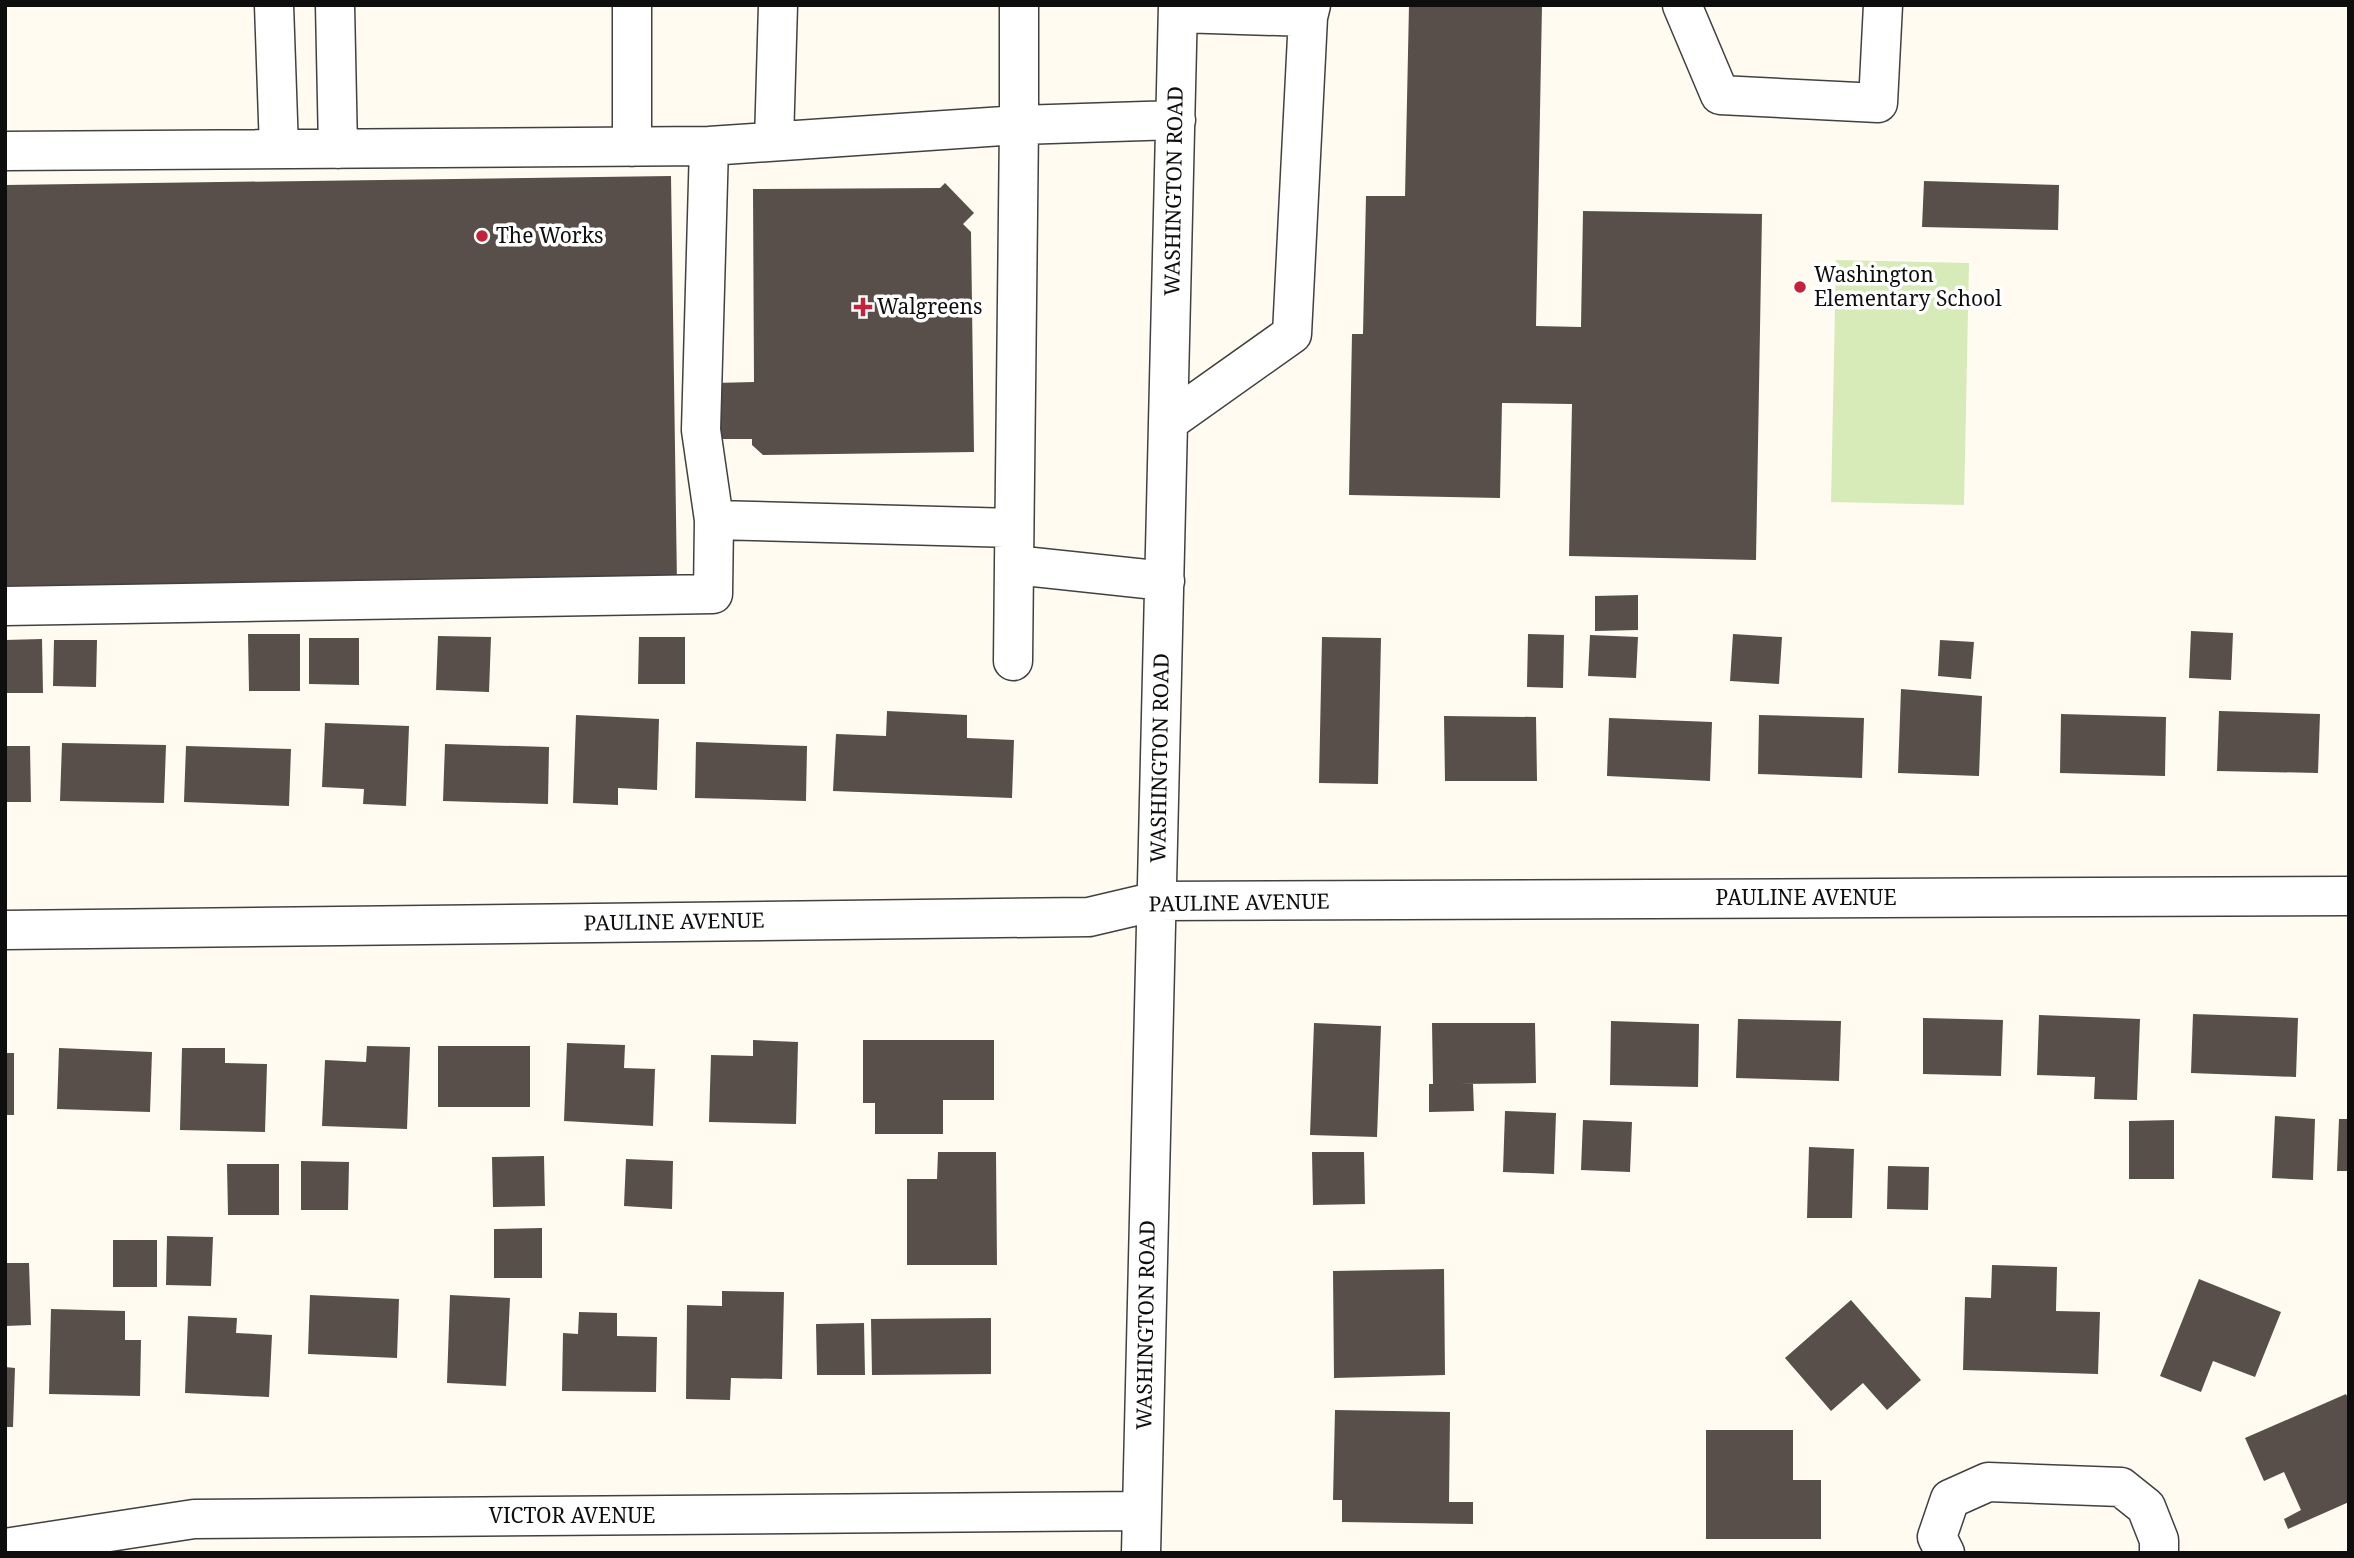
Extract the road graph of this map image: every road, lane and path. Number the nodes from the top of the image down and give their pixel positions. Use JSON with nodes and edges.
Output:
{"nodes":[{"id":1,"x":274,"y":5,"type":"edge"},
{"id":2,"x":335,"y":5,"type":"edge"},
{"id":3,"x":632,"y":5,"type":"edge"},
{"id":4,"x":778,"y":5,"type":"edge"},
{"id":5,"x":1019,"y":5,"type":"edge"},
{"id":6,"x":1682,"y":5,"type":"edge"},
{"id":7,"x":1883,"y":5,"type":"edge"},
{"id":8,"x":1178,"y":9,"type":"edge"},
{"id":9,"x":1309,"y":11,"type":"edge"},
{"id":10,"x":1176,"y":120,"type":"junction"},
{"id":11,"x":1019,"y":125,"type":"junction"},
{"id":12,"x":774,"y":141,"type":"junction"},
{"id":13,"x":709,"y":146,"type":"junction"},
{"id":14,"x":632,"y":147,"type":"junction"},
{"id":15,"x":279,"y":149,"type":"junction"},
{"id":16,"x":338,"y":149,"type":"junction"},
{"id":17,"x":5,"y":151,"type":"edge"},
{"id":18,"x":1168,"y":422,"type":"junction"},
{"id":19,"x":714,"y":520,"type":"junction"},
{"id":20,"x":1014,"y":528,"type":"junction"},
{"id":21,"x":1014,"y":565,"type":"junction"},
{"id":22,"x":1164,"y":581,"type":"junction"},
{"id":23,"x":5,"y":606,"type":"edge"},
{"id":24,"x":1013,"y":661,"type":"dead end"},
{"id":25,"x":2349,"y":896,"type":"edge"},
{"id":26,"x":1157,"y":901,"type":"junction"},
{"id":27,"x":5,"y":930,"type":"edge"},
{"id":28,"x":1142,"y":1511,"type":"junction"},
{"id":29,"x":5,"y":1548,"type":"edge"},
{"id":30,"x":1141,"y":1553,"type":"edge"},
{"id":31,"x":1945,"y":1553,"type":"edge"},
{"id":32,"x":2159,"y":1553,"type":"edge"}],
"edges":[{"from":1,"to":15,"type":"street"},
{"from":2,"to":16,"type":"street"},
{"from":3,"to":14,"type":"street"},
{"from":4,"to":12,"type":"street"},
{"from":5,"to":11,"type":"street"},
{"from":6,"to":7,"type":"street"},
{"from":8,"to":9,"type":"street"},
{"from":8,"to":10,"type":"street","name":"WASHINGTON ROAD"},
{"from":9,"to":18,"type":"street"},
{"from":10,"to":11,"type":"street"},
{"from":10,"to":18,"type":"street","name":"WASHINGTON ROAD"},
{"from":11,"to":12,"type":"street"},
{"from":11,"to":20,"type":"street"},
{"from":12,"to":13,"type":"street"},
{"from":13,"to":14,"type":"street"},
{"from":13,"to":19,"type":"street"},
{"from":14,"to":16,"type":"street"},
{"from":15,"to":16,"type":"street"},
{"from":15,"to":17,"type":"street"},
{"from":18,"to":22,"type":"street","name":"WASHINGTON ROAD"},
{"from":19,"to":20,"type":"street"},
{"from":19,"to":23,"type":"street"},
{"from":20,"to":21,"type":"street"},
{"from":21,"to":22,"type":"street"},
{"from":21,"to":24,"type":"street"},
{"from":22,"to":26,"type":"street","name":"WASHINGTON ROAD"},
{"from":25,"to":26,"type":"street","name":"PAULINE AVENUE"},
{"from":26,"to":27,"type":"street","name":"PAULINE AVENUE"},
{"from":26,"to":28,"type":"street","name":"WASHINGTON ROAD"},
{"from":28,"to":29,"type":"street","name":"VICTOR AVENUE"},
{"from":28,"to":30,"type":"street","name":"WASHINGTON ROAD"},
{"from":31,"to":32,"type":"street"}]}
